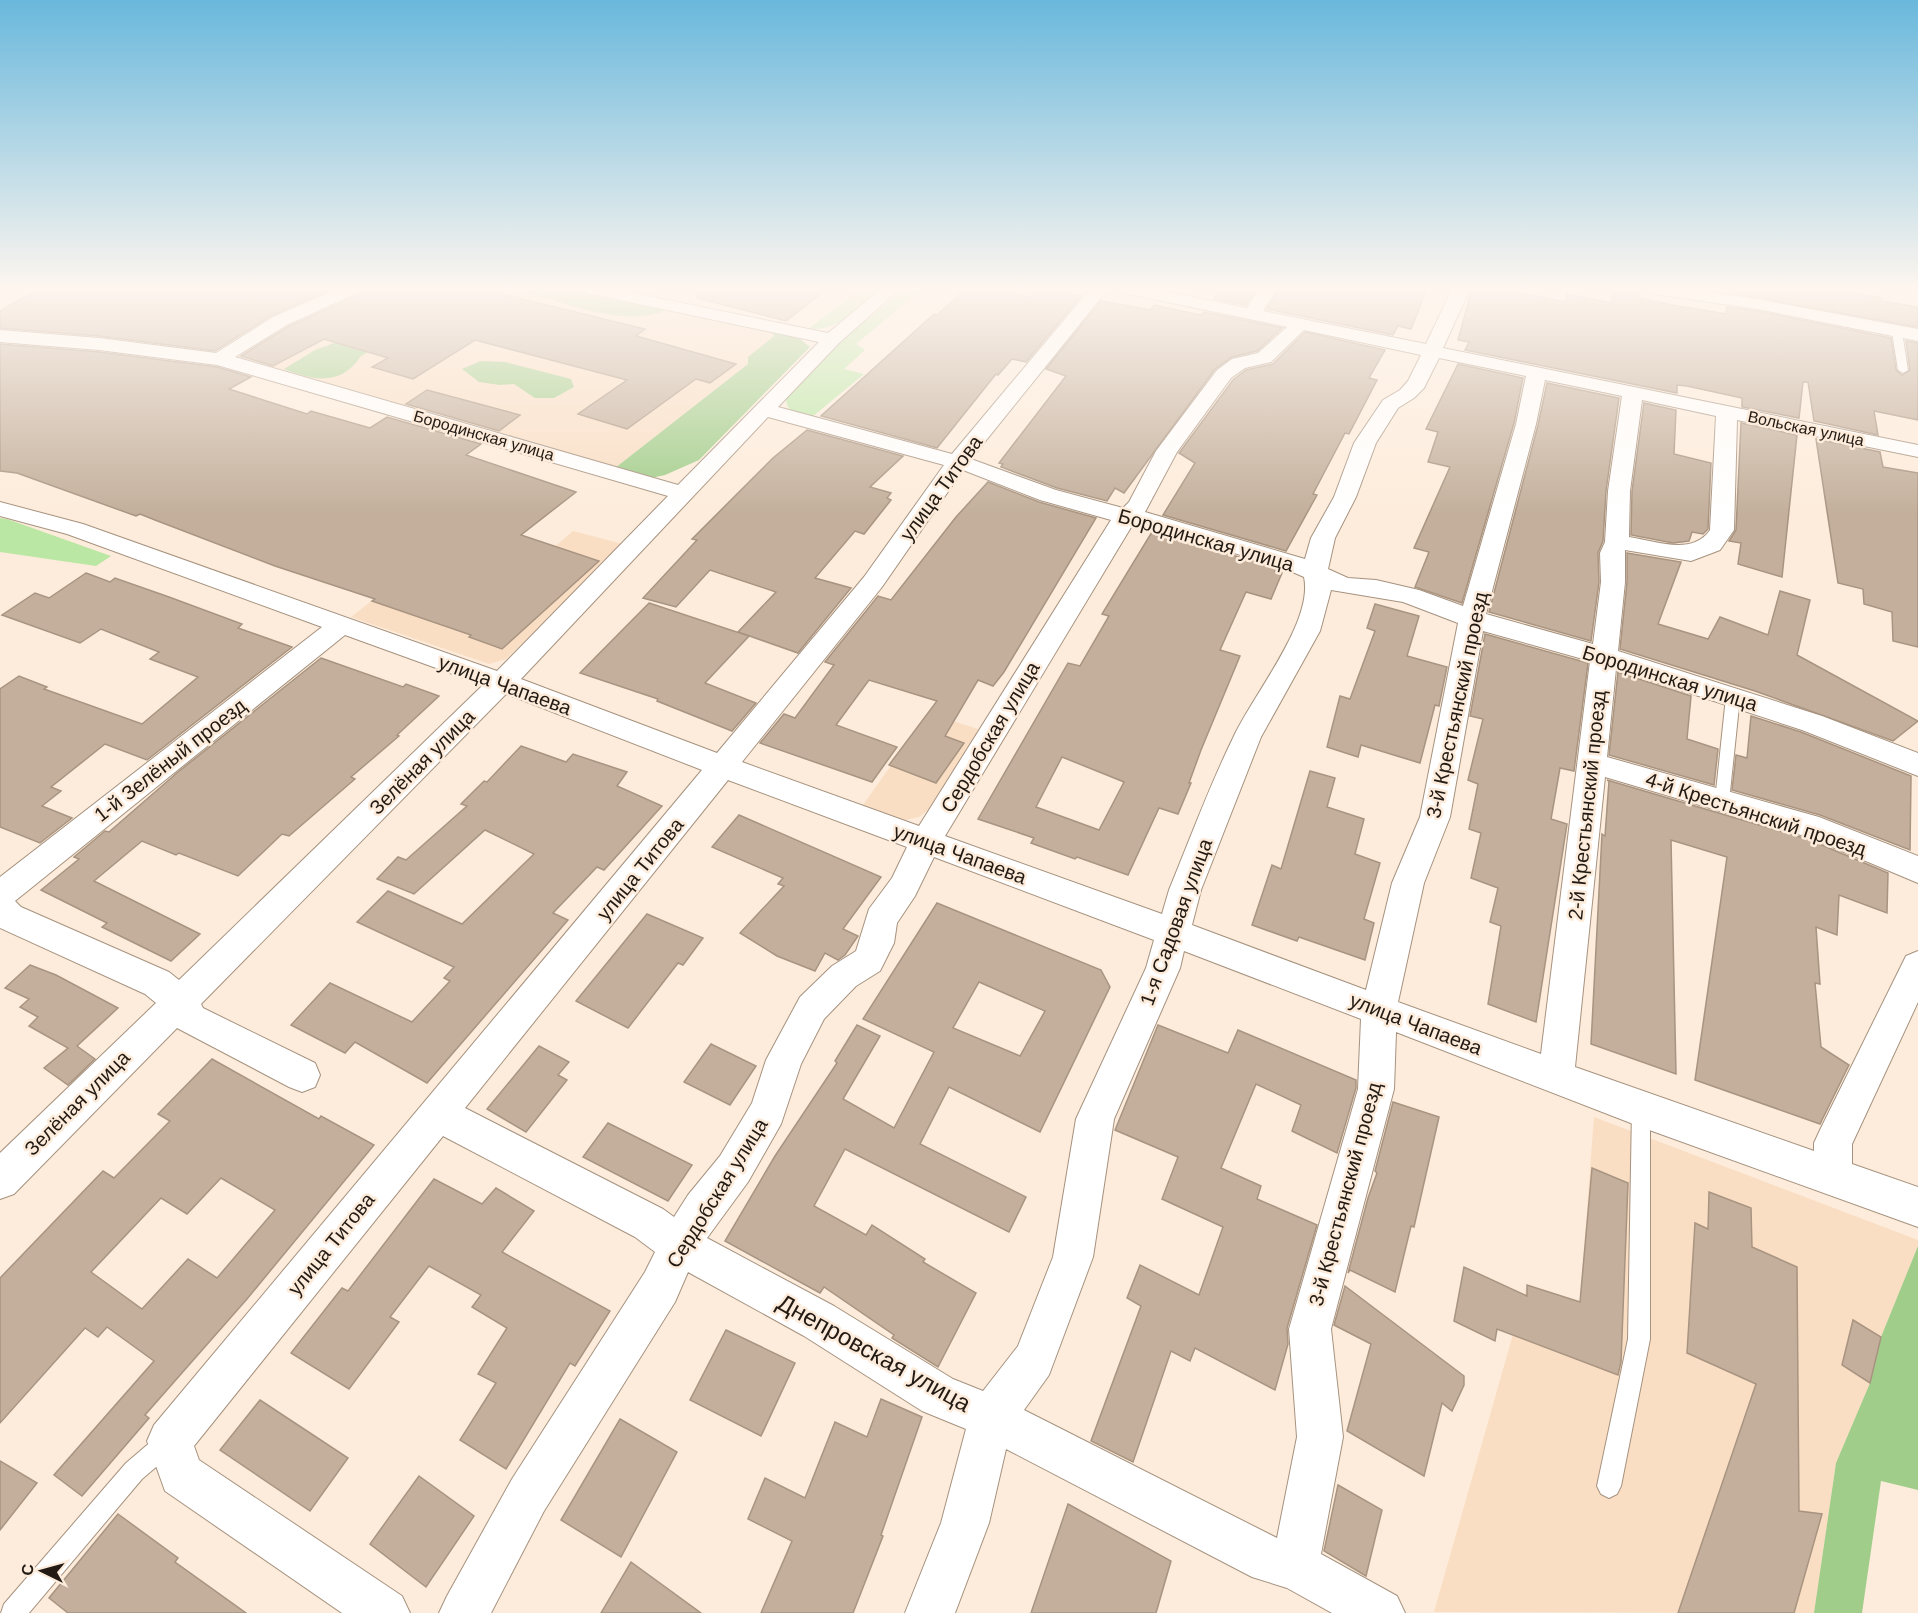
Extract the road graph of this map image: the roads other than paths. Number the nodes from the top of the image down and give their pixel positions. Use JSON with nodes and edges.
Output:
{"nodes":[{"id":1,"x":240,"y":364,"type":"edge"},
{"id":2,"x":808,"y":364,"type":"edge"},
{"id":3,"x":1038,"y":364,"type":"edge"},
{"id":4,"x":1237,"y":364,"type":"edge"},
{"id":5,"x":1426,"y":364,"type":"edge"},
{"id":6,"x":1496,"y":364,"type":"edge"},
{"id":7,"x":1902,"y":364,"type":"edge"},
{"id":8,"x":1903,"y":370,"type":"dead end"},
{"id":9,"x":1537,"y":372,"type":"junction"},
{"id":10,"x":1633,"y":392,"type":"junction"},
{"id":11,"x":765,"y":410,"type":"junction"},
{"id":12,"x":1727,"y":412,"type":"junction"},
{"id":13,"x":1918,"y":451,"type":"edge"},
{"id":14,"x":958,"y":463,"type":"junction"},
{"id":15,"x":684,"y":494,"type":"junction"},
{"id":16,"x":0,"y":509,"type":"edge"},
{"id":17,"x":1130,"y":515,"type":"junction"},
{"id":18,"x":1617,"y":542,"type":"junction"},
{"id":19,"x":1315,"y":573,"type":"junction"},
{"id":20,"x":1472,"y":619,"type":"junction"},
{"id":21,"x":340,"y":626,"type":"junction"},
{"id":22,"x":1604,"y":656,"type":"junction"},
{"id":23,"x":501,"y":682,"type":"junction"},
{"id":24,"x":1733,"y":697,"type":"junction"},
{"id":25,"x":1592,"y":763,"type":"junction"},
{"id":26,"x":1918,"y":765,"type":"edge"},
{"id":27,"x":723,"y":767,"type":"junction"},
{"id":28,"x":1722,"y":801,"type":"junction"},
{"id":29,"x":926,"y":841,"type":"junction"},
{"id":30,"x":1918,"y":870,"type":"edge"},
{"id":31,"x":0,"y":895,"type":"edge"},
{"id":32,"x":0,"y":906,"type":"edge"},
{"id":33,"x":1172,"y":932,"type":"junction"},
{"id":34,"x":1918,"y":966,"type":"edge"},
{"id":35,"x":179,"y":1001,"type":"junction"},
{"id":36,"x":1379,"y":1010,"type":"junction"},
{"id":37,"x":302,"y":1075,"type":"dead end"},
{"id":38,"x":1556,"y":1076,"type":"junction"},
{"id":39,"x":1641,"y":1109,"type":"junction"},
{"id":40,"x":438,"y":1115,"type":"junction"},
{"id":41,"x":1833,"y":1177,"type":"junction"},
{"id":42,"x":0,"y":1179,"type":"edge"},
{"id":43,"x":1918,"y":1207,"type":"edge"},
{"id":44,"x":679,"y":1245,"type":"junction"},
{"id":45,"x":991,"y":1417,"type":"junction"},
{"id":46,"x":170,"y":1441,"type":"junction"},
{"id":47,"x":1609,"y":1486,"type":"dead end"},
{"id":48,"x":1295,"y":1566,"type":"junction"},
{"id":49,"x":13,"y":1613,"type":"edge"},
{"id":50,"x":385,"y":1613,"type":"edge"},
{"id":51,"x":464,"y":1613,"type":"edge"},
{"id":52,"x":930,"y":1613,"type":"edge"},
{"id":53,"x":1380,"y":1613,"type":"edge"}],
"edges":[{"from":1,"to":15,"type":"street","name":"Бородинская улица"},
{"from":2,"to":11,"type":"street","name":"Зелёная улица"},
{"from":3,"to":14,"type":"street","name":"улица Титова"},
{"from":4,"to":17,"type":"street","name":"Сердобская улица"},
{"from":5,"to":19,"type":"street","name":"1-я Садовая улица"},
{"from":6,"to":9,"type":"street","name":"Вольская улица"},
{"from":7,"to":8,"type":"lane"},
{"from":9,"to":10,"type":"street","name":"Вольская улица"},
{"from":9,"to":20,"type":"street","name":"3-й Крестьянский проезд"},
{"from":10,"to":12,"type":"street","name":"Вольская улица"},
{"from":10,"to":18,"type":"street","name":"2-й Крестьянский проезд"},
{"from":11,"to":14,"type":"street","name":"Бородинская улица"},
{"from":11,"to":15,"type":"street","name":"Зелёная улица"},
{"from":12,"to":13,"type":"street","name":"Вольская улица"},
{"from":12,"to":18,"type":"street"},
{"from":14,"to":17,"type":"street","name":"Бородинская улица"},
{"from":14,"to":27,"type":"street","name":"улица Титова"},
{"from":15,"to":23,"type":"street","name":"Зелёная улица"},
{"from":16,"to":21,"type":"street","name":"улица Чапаева"},
{"from":17,"to":19,"type":"street","name":"Бородинская улица"},
{"from":17,"to":29,"type":"street","name":"Сердобская улица"},
{"from":18,"to":22,"type":"street","name":"2-й Крестьянский проезд"},
{"from":19,"to":20,"type":"street","name":"Бородинская улица"},
{"from":19,"to":33,"type":"street","name":"1-я Садовая улица"},
{"from":20,"to":22,"type":"street","name":"Бородинская улица"},
{"from":20,"to":36,"type":"street","name":"3-й Крестьянский проезд"},
{"from":21,"to":23,"type":"street","name":"улица Чапаева"},
{"from":21,"to":31,"type":"street","name":"1-й Зелёный проезд"},
{"from":22,"to":24,"type":"street","name":"Бородинская улица"},
{"from":22,"to":25,"type":"street","name":"2-й Крестьянский проезд"},
{"from":23,"to":27,"type":"street","name":"улица Чапаева"},
{"from":23,"to":35,"type":"street","name":"Зелёная улица"},
{"from":24,"to":26,"type":"street","name":"Бородинская улица"},
{"from":24,"to":28,"type":"lane"},
{"from":25,"to":28,"type":"street","name":"4-й Крестьянский проезд"},
{"from":25,"to":38,"type":"street","name":"2-й Крестьянский проезд"},
{"from":27,"to":29,"type":"street","name":"улица Чапаева"},
{"from":27,"to":40,"type":"street","name":"улица Титова"},
{"from":28,"to":30,"type":"street","name":"4-й Крестьянский проезд"},
{"from":29,"to":33,"type":"street","name":"улица Чапаева"},
{"from":29,"to":44,"type":"street","name":"Сердобская улица"},
{"from":32,"to":35,"type":"street"},
{"from":33,"to":36,"type":"street","name":"улица Чапаева"},
{"from":33,"to":45,"type":"street","name":"1-я Садовая улица"},
{"from":34,"to":41,"type":"street"},
{"from":35,"to":37,"type":"street"},
{"from":35,"to":42,"type":"street","name":"Зелёная улица"},
{"from":36,"to":38,"type":"street","name":"улица Чапаева"},
{"from":36,"to":48,"type":"street","name":"3-й Крестьянский проезд"},
{"from":38,"to":39,"type":"street","name":"улица Чапаева"},
{"from":39,"to":41,"type":"street","name":"улица Чапаева"},
{"from":39,"to":47,"type":"lane"},
{"from":40,"to":44,"type":"street","name":"Днепровская улица"},
{"from":40,"to":46,"type":"street","name":"улица Титова"},
{"from":41,"to":43,"type":"street","name":"улица Чапаева"},
{"from":44,"to":45,"type":"street","name":"Днепровская улица"},
{"from":44,"to":51,"type":"street","name":"Сердобская улица"},
{"from":45,"to":48,"type":"street","name":"Днепровская улица"},
{"from":45,"to":52,"type":"street","name":"1-я Садовая улица"},
{"from":46,"to":49,"type":"lane"},
{"from":46,"to":50,"type":"street"},
{"from":48,"to":53,"type":"street","name":"Днепровская улица"}]}
